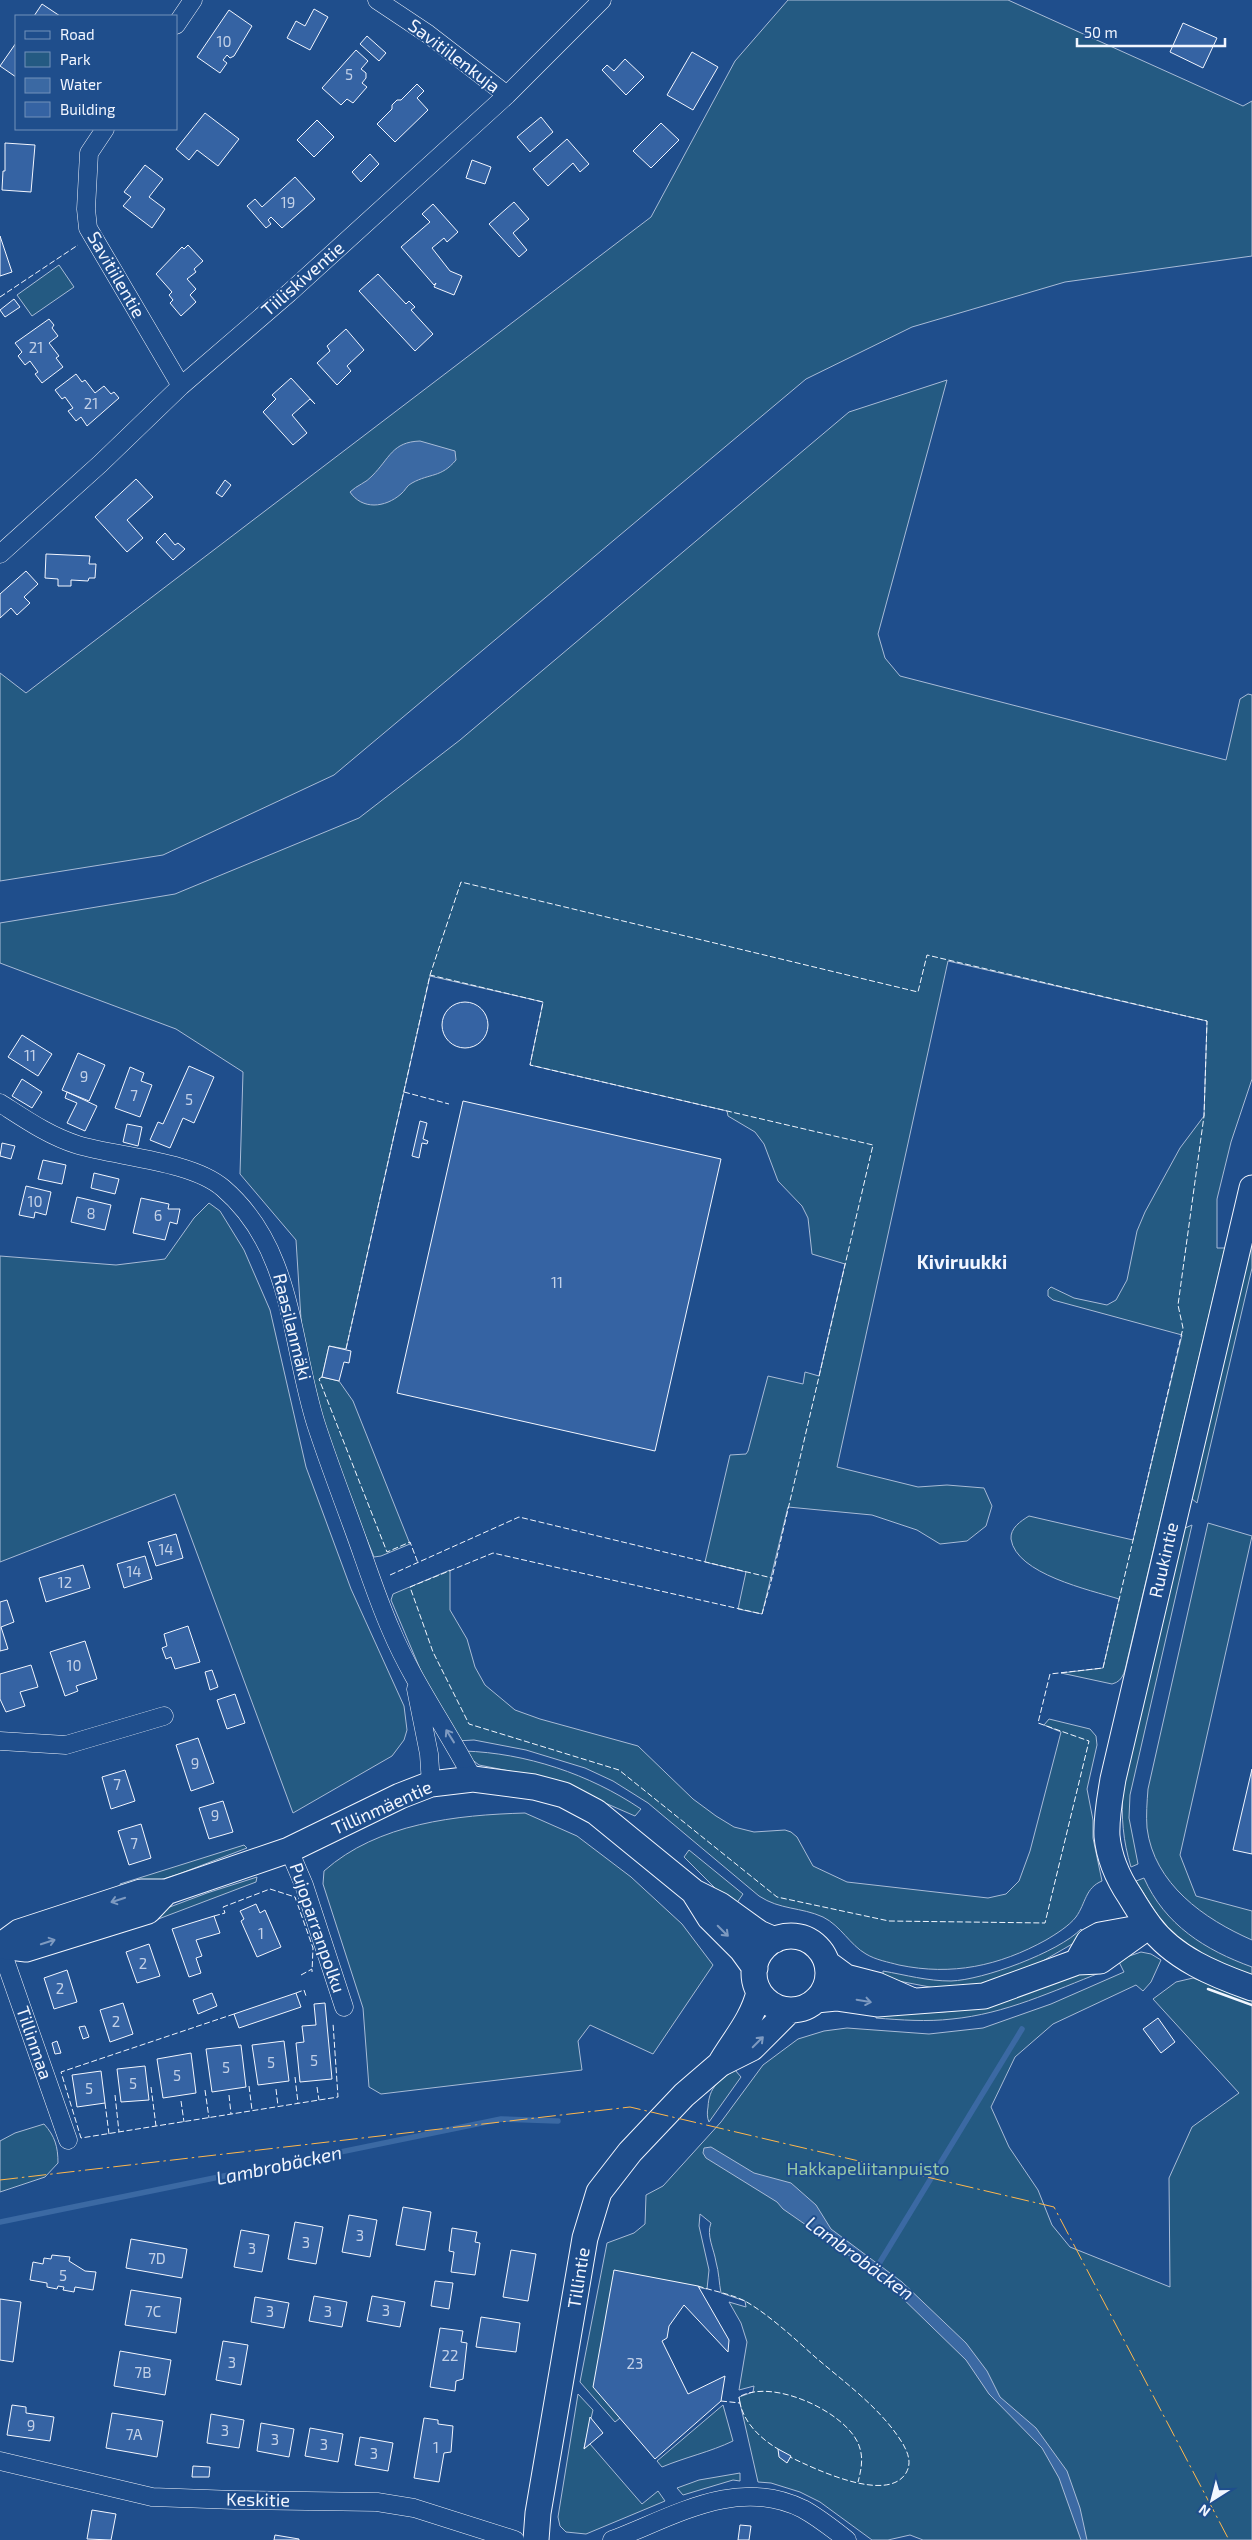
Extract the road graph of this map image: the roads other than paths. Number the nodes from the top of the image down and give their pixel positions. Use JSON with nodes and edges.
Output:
{"nodes":[{"id":1,"x":193,"y":0,"type":"edge"},
{"id":2,"x":377,"y":0,"type":"edge"},
{"id":3,"x":602,"y":0,"type":"edge"},
{"id":4,"x":178,"y":22,"type":"edge"},
{"id":5,"x":507,"y":95,"type":"junction"},
{"id":6,"x":104,"y":130,"type":"edge"},
{"id":7,"x":181,"y":386,"type":"junction"},
{"id":8,"x":0,"y":554,"type":"edge"},
{"id":9,"x":0,"y":1102,"type":"edge"},
{"id":10,"x":1252,"y":1188,"type":"edge"},
{"id":11,"x":413,"y":1676,"type":"junction"},
{"id":12,"x":164,"y":1716,"type":"dead end"},
{"id":13,"x":0,"y":1741,"type":"edge"},
{"id":14,"x":473,"y":1779,"type":"junction"},
{"id":15,"x":431,"y":1784,"type":"junction"},
{"id":16,"x":289,"y":1850,"type":"junction"},
{"id":17,"x":694,"y":1892,"type":"junction"},
{"id":18,"x":1149,"y":1926,"type":"junction"},
{"id":19,"x":775,"y":1940,"type":"junction"},
{"id":20,"x":0,"y":1946,"type":"edge"},
{"id":21,"x":827,"y":1963,"type":"junction"},
{"id":22,"x":757,"y":1980,"type":"junction"},
{"id":23,"x":1252,"y":1988,"type":"edge"},
{"id":24,"x":816,"y":2000,"type":"junction"},
{"id":25,"x":911,"y":2000,"type":"junction"},
{"id":26,"x":344,"y":2007,"type":"dead end"},
{"id":27,"x":790,"y":2010,"type":"junction"},
{"id":28,"x":720,"y":2064,"type":"junction"},
{"id":29,"x":68,"y":2140,"type":"dead end"},
{"id":30,"x":0,"y":2461,"type":"edge"},
{"id":31,"x":515,"y":2540,"type":"edge"},
{"id":32,"x":536,"y":2540,"type":"edge"},
{"id":33,"x":612,"y":2540,"type":"edge"},
{"id":34,"x":847,"y":2540,"type":"edge"}],
"edges":[{"from":1,"to":4,"type":"street"},
{"from":2,"to":5,"type":"street","name":"Savitiilenkuja"},
{"from":3,"to":5,"type":"street","name":"Tiiliskiventie"},
{"from":5,"to":7,"type":"street","name":"Tiiliskiventie"},
{"from":6,"to":7,"type":"street","name":"Savitiilentie"},
{"from":7,"to":8,"type":"street","name":"Tiiliskiventie"},
{"from":9,"to":11,"type":"street","name":"Raasilanmäki"},
{"from":10,"to":18,"type":"street","name":"Ruukintie"},
{"from":14,"to":11,"type":"street","name":"Raasilanmäki","one_way":true},
{"from":11,"to":15,"type":"street","name":"Raasilanmäki"},
{"from":12,"to":13,"type":"street"},
{"from":14,"to":15,"type":"street","name":"Tillinmäentie"},
{"from":14,"to":17,"type":"street","name":"Tillinmäentie"},
{"from":15,"to":16,"type":"street","name":"Tillinmäentie"},
{"from":16,"to":20,"type":"street","name":"Tillinmäentie"},
{"from":16,"to":26,"type":"street","name":"Pujoparranpolku"},
{"from":17,"to":19,"type":"street","name":"Tillinmäentie"},
{"from":17,"to":22,"type":"street","name":"Tillinmäentie","one_way":true},
{"from":18,"to":23,"type":"street"},
{"from":18,"to":25,"type":"street"},
{"from":19,"to":21,"type":"street"},
{"from":19,"to":22,"type":"street"},
{"from":20,"to":29,"type":"street","name":"Tillinmaa"},
{"from":21,"to":24,"type":"street"},
{"from":21,"to":25,"type":"street"},
{"from":22,"to":27,"type":"street"},
{"from":22,"to":28,"type":"street","name":"Tillintie"},
{"from":24,"to":25,"type":"street","one_way":true},
{"from":24,"to":27,"type":"street"},
{"from":28,"to":27,"type":"street","name":"Tillintie","one_way":true},
{"from":28,"to":32,"type":"street","name":"Tillintie"},
{"from":30,"to":31,"type":"street","name":"Keskitie"},
{"from":33,"to":34,"type":"street"}]}
